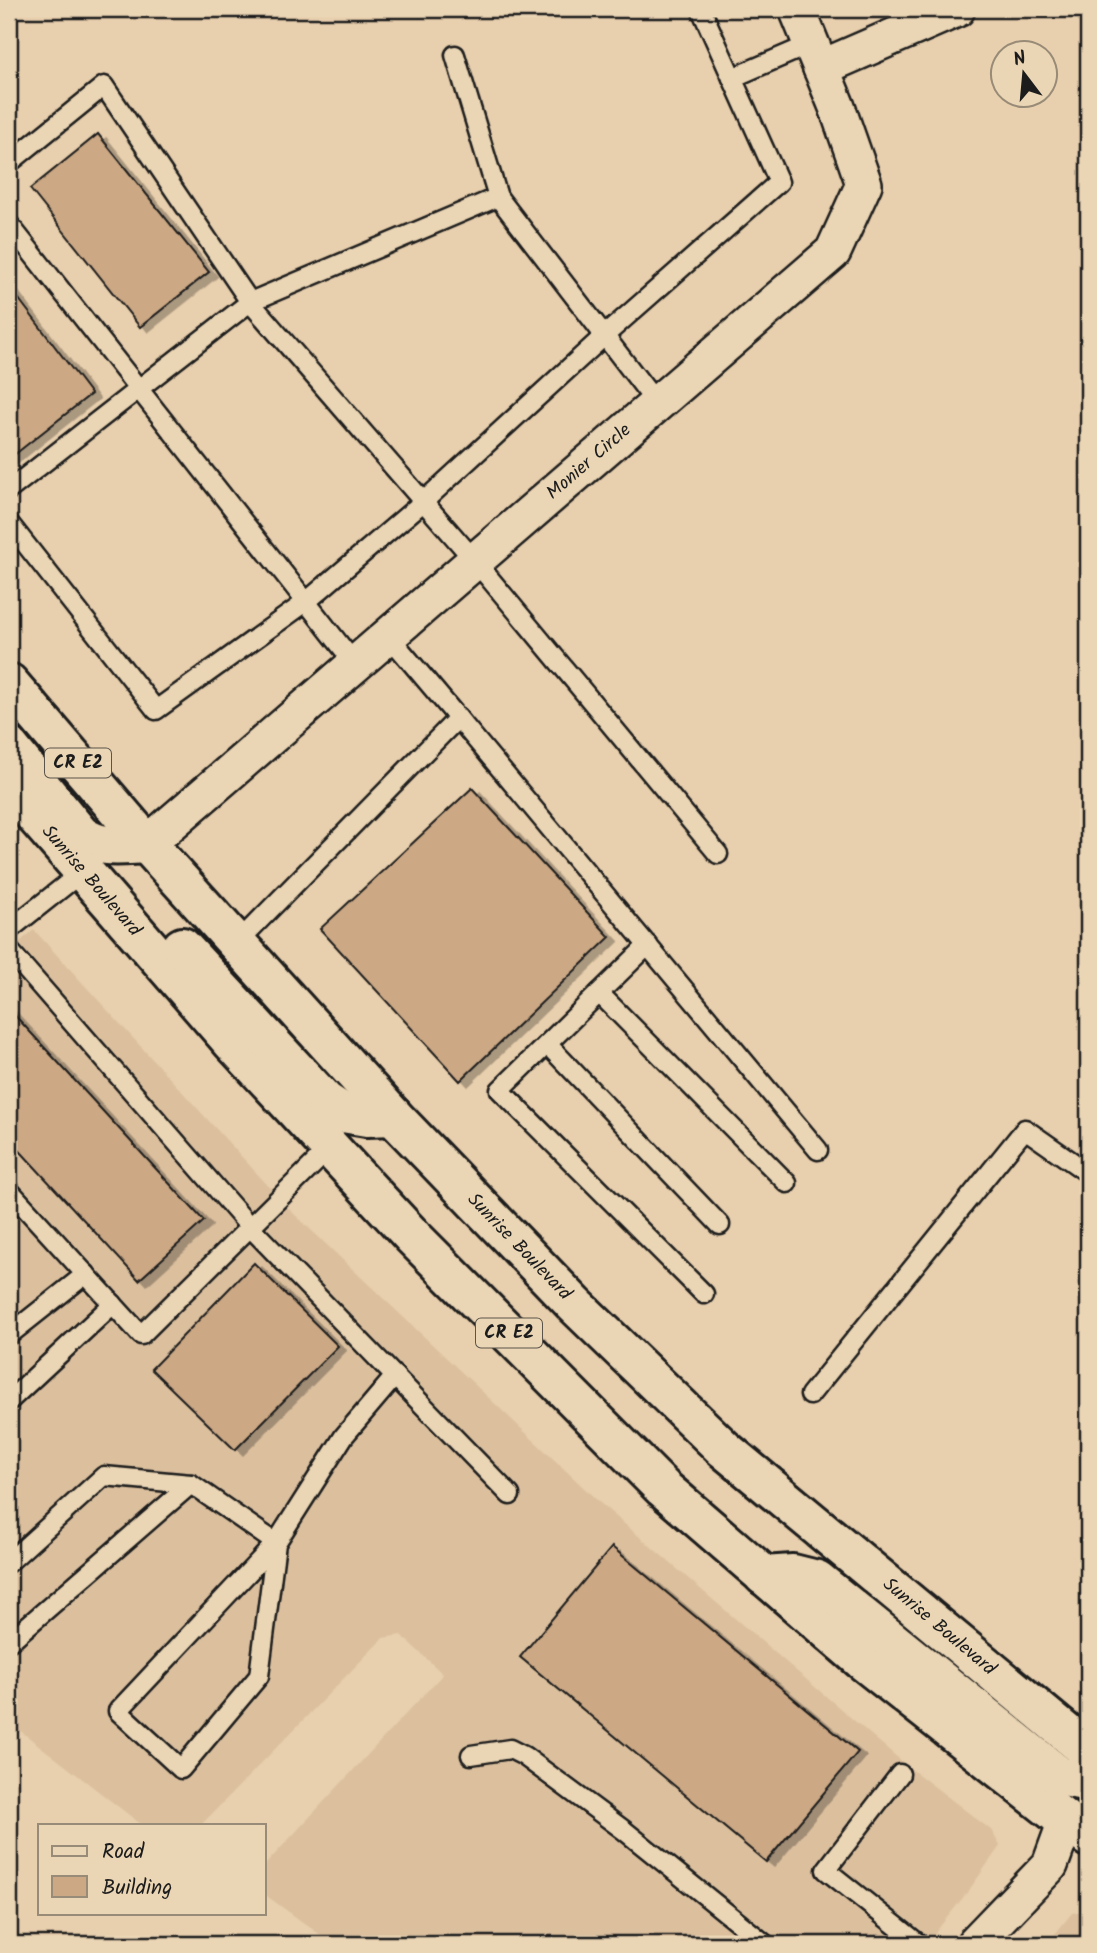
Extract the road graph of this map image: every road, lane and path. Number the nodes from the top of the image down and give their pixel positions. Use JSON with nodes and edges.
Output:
{"nodes":[{"id":1,"x":701,"y":9,"type":"edge"},
{"id":2,"x":797,"y":9,"type":"edge"},
{"id":3,"x":957,"y":9,"type":"edge"},
{"id":4,"x":455,"y":55,"type":"dead end"},
{"id":5,"x":816,"y":56,"type":"junction"},
{"id":6,"x":733,"y":78,"type":"junction"},
{"id":7,"x":9,"y":163,"type":"edge"},
{"id":8,"x":498,"y":197,"type":"junction"},
{"id":9,"x":9,"y":224,"type":"edge"},
{"id":10,"x":250,"y":302,"type":"junction"},
{"id":11,"x":604,"y":336,"type":"junction"},
{"id":12,"x":139,"y":389,"type":"junction"},
{"id":13,"x":657,"y":404,"type":"junction"},
{"id":14,"x":9,"y":490,"type":"edge"},
{"id":15,"x":423,"y":502,"type":"junction"},
{"id":16,"x":9,"y":523,"type":"edge"},
{"id":17,"x":475,"y":561,"type":"junction"},
{"id":18,"x":306,"y":602,"type":"junction"},
{"id":19,"x":388,"y":635,"type":"junction"},
{"id":20,"x":355,"y":664,"type":"junction"},
{"id":21,"x":9,"y":683,"type":"edge"},
{"id":22,"x":458,"y":718,"type":"junction"},
{"id":23,"x":9,"y":747,"type":"edge"},
{"id":24,"x":9,"y":786,"type":"edge"},
{"id":25,"x":146,"y":844,"type":"junction"},
{"id":26,"x":718,"y":854,"type":"dead end"},
{"id":27,"x":82,"y":872,"type":"junction"},
{"id":28,"x":112,"y":906,"type":"junction"},
{"id":29,"x":9,"y":930,"type":"edge"},
{"id":30,"x":237,"y":943,"type":"junction"},
{"id":31,"x":648,"y":945,"type":"junction"},
{"id":32,"x":9,"y":950,"type":"edge"},
{"id":33,"x":599,"y":993,"type":"junction"},
{"id":34,"x":547,"y":1044,"type":"junction"},
{"id":35,"x":393,"y":1116,"type":"junction"},
{"id":36,"x":330,"y":1148,"type":"junction"},
{"id":37,"x":818,"y":1150,"type":"dead end"},
{"id":38,"x":1088,"y":1173,"type":"edge"},
{"id":39,"x":787,"y":1183,"type":"dead end"},
{"id":40,"x":9,"y":1190,"type":"edge"},
{"id":41,"x":720,"y":1225,"type":"dead end"},
{"id":42,"x":250,"y":1227,"type":"junction"},
{"id":43,"x":86,"y":1274,"type":"junction"},
{"id":44,"x":704,"y":1294,"type":"dead end"},
{"id":45,"x":113,"y":1304,"type":"junction"},
{"id":46,"x":9,"y":1335,"type":"edge"},
{"id":47,"x":395,"y":1376,"type":"junction"},
{"id":48,"x":810,"y":1395,"type":"dead end"},
{"id":49,"x":9,"y":1401,"type":"edge"},
{"id":50,"x":191,"y":1484,"type":"junction"},
{"id":51,"x":510,"y":1495,"type":"dead end"},
{"id":52,"x":276,"y":1543,"type":"junction"},
{"id":53,"x":9,"y":1562,"type":"edge"},
{"id":54,"x":764,"y":1576,"type":"junction"},
{"id":55,"x":9,"y":1642,"type":"edge"},
{"id":56,"x":1088,"y":1751,"type":"edge"},
{"id":57,"x":471,"y":1755,"type":"dead end"},
{"id":58,"x":900,"y":1774,"type":"dead end"},
{"id":59,"x":1088,"y":1782,"type":"edge"},
{"id":60,"x":1081,"y":1826,"type":"edge"},
{"id":61,"x":765,"y":1944,"type":"edge"},
{"id":62,"x":919,"y":1944,"type":"edge"},
{"id":63,"x":974,"y":1944,"type":"edge"}],
"edges":[{"from":1,"to":6,"type":"lane"},
{"from":2,"to":5,"type":"street","name":"Monier Circle"},
{"from":3,"to":5,"type":"street"},
{"from":4,"to":8,"type":"lane"},
{"from":5,"to":6,"type":"lane"},
{"from":5,"to":13,"type":"street","name":"Monier Circle"},
{"from":6,"to":11,"type":"lane"},
{"from":7,"to":10,"type":"lane"},
{"from":8,"to":10,"type":"lane"},
{"from":8,"to":11,"type":"lane"},
{"from":9,"to":12,"type":"lane"},
{"from":10,"to":12,"type":"lane"},
{"from":10,"to":15,"type":"lane"},
{"from":11,"to":13,"type":"lane"},
{"from":11,"to":15,"type":"lane"},
{"from":12,"to":14,"type":"lane"},
{"from":12,"to":18,"type":"lane"},
{"from":13,"to":17,"type":"street","name":"Monier Circle"},
{"from":15,"to":17,"type":"lane"},
{"from":15,"to":18,"type":"lane"},
{"from":16,"to":18,"type":"lane"},
{"from":17,"to":19,"type":"street","name":"Monier Circle"},
{"from":17,"to":26,"type":"lane"},
{"from":18,"to":20,"type":"lane"},
{"from":19,"to":20,"type":"street","name":"Monier Circle"},
{"from":19,"to":22,"type":"lane"},
{"from":20,"to":25,"type":"street","name":"Monier Circle"},
{"from":21,"to":25,"type":"main road","name":"Sunrise Boulevard","number":"CR E2"},
{"from":22,"to":30,"type":"lane"},
{"from":22,"to":31,"type":"lane"},
{"from":23,"to":25,"type":"main road"},
{"from":24,"to":27,"type":"main road","name":"Sunrise Boulevard","number":"CR E2"},
{"from":25,"to":30,"type":"main road","name":"Sunrise Boulevard","number":"CR E2"},
{"from":27,"to":28,"type":"main road","name":"Sunrise Boulevard","number":"CR E2"},
{"from":27,"to":29,"type":"lane"},
{"from":28,"to":35,"type":"main road"},
{"from":28,"to":36,"type":"main road","name":"Sunrise Boulevard","number":"CR E2"},
{"from":30,"to":35,"type":"main road","name":"Sunrise Boulevard","number":"CR E2"},
{"from":31,"to":33,"type":"lane"},
{"from":31,"to":37,"type":"lane"},
{"from":32,"to":42,"type":"lane"},
{"from":33,"to":34,"type":"lane"},
{"from":33,"to":39,"type":"lane"},
{"from":34,"to":41,"type":"lane"},
{"from":34,"to":44,"type":"lane"},
{"from":35,"to":56,"type":"main road","name":"Sunrise Boulevard","number":"CR E2"},
{"from":36,"to":42,"type":"lane"},
{"from":36,"to":54,"type":"main road","name":"Sunrise Boulevard","number":"CR E2"},
{"from":38,"to":48,"type":"lane"},
{"from":40,"to":43,"type":"lane"},
{"from":42,"to":45,"type":"lane"},
{"from":42,"to":47,"type":"lane"},
{"from":43,"to":45,"type":"lane"},
{"from":43,"to":46,"type":"lane"},
{"from":45,"to":49,"type":"lane"},
{"from":47,"to":51,"type":"lane"},
{"from":47,"to":52,"type":"lane"},
{"from":50,"to":52,"type":"lane"},
{"from":50,"to":53,"type":"lane"},
{"from":50,"to":55,"type":"lane"},
{"from":52,"to":52,"type":"lane"},
{"from":54,"to":59,"type":"main road"},
{"from":54,"to":60,"type":"main road","name":"Sunrise Boulevard","number":"CR E2"},
{"from":57,"to":61,"type":"lane"},
{"from":58,"to":62,"type":"lane"},
{"from":60,"to":63,"type":"street"}]}
